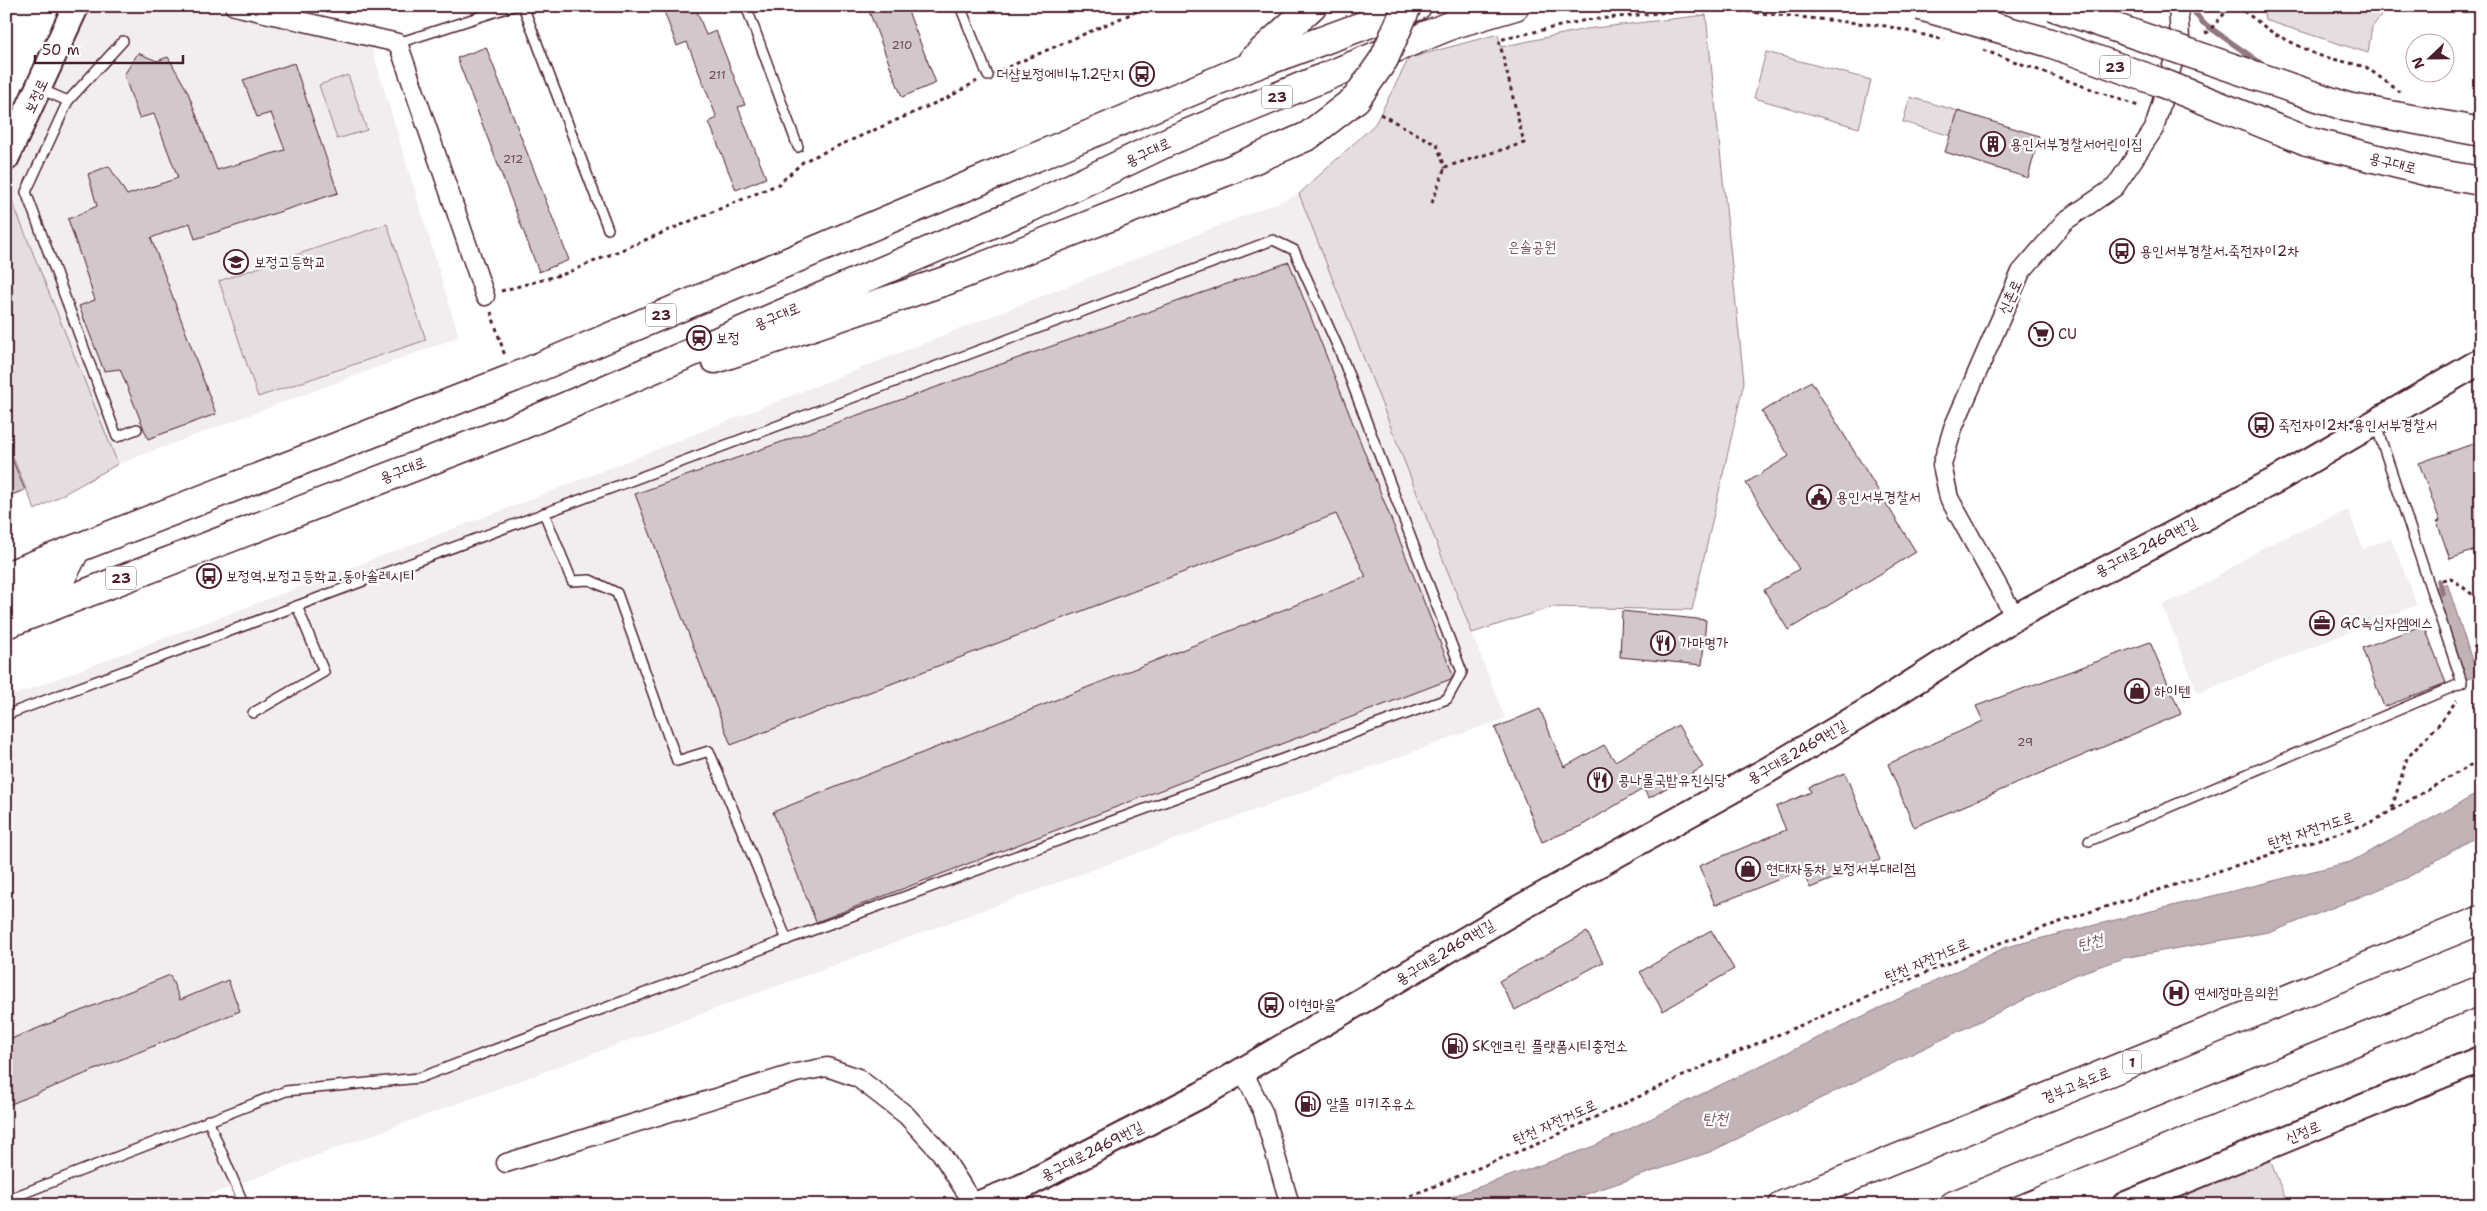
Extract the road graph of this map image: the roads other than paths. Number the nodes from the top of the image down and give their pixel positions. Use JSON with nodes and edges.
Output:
{"nodes":[{"id":1,"x":76,"y":6,"type":"edge"},
{"id":2,"x":234,"y":6,"type":"edge"},
{"id":3,"x":513,"y":6,"type":"edge"},
{"id":4,"x":523,"y":6,"type":"edge"},
{"id":5,"x":746,"y":6,"type":"edge"},
{"id":6,"x":960,"y":6,"type":"edge"},
{"id":7,"x":1312,"y":6,"type":"edge"},
{"id":8,"x":1406,"y":6,"type":"edge"},
{"id":9,"x":1417,"y":6,"type":"edge"},
{"id":10,"x":1920,"y":6,"type":"edge"},
{"id":11,"x":2052,"y":6,"type":"edge"},
{"id":12,"x":2178,"y":6,"type":"edge"},
{"id":13,"x":1499,"y":8,"type":"edge"},
{"id":14,"x":1381,"y":13,"type":"edge"},
{"id":15,"x":123,"y":41,"type":"dead end"},
{"id":16,"x":398,"y":43,"type":"junction"},
{"id":17,"x":1293,"y":51,"type":"junction"},
{"id":18,"x":1380,"y":56,"type":"junction"},
{"id":19,"x":1242,"y":70,"type":"junction"},
{"id":20,"x":988,"y":76,"type":"road end"},
{"id":21,"x":40,"y":88,"type":"junction"},
{"id":22,"x":68,"y":101,"type":"junction"},
{"id":23,"x":2481,"y":132,"type":"edge"},
{"id":24,"x":1174,"y":140,"type":"junction"},
{"id":25,"x":798,"y":147,"type":"dead end"},
{"id":26,"x":6,"y":158,"type":"edge"},
{"id":27,"x":2433,"y":174,"type":"junction"},
{"id":28,"x":2481,"y":181,"type":"edge"},
{"id":29,"x":2481,"y":191,"type":"edge"},
{"id":30,"x":608,"y":230,"type":"dead end"},
{"id":31,"x":485,"y":296,"type":"road end"},
{"id":32,"x":2481,"y":361,"type":"edge"},
{"id":33,"x":570,"y":405,"type":"junction"},
{"id":34,"x":2375,"y":423,"type":"junction"},
{"id":35,"x":137,"y":429,"type":"dead end"},
{"id":36,"x":544,"y":513,"type":"junction"},
{"id":37,"x":76,"y":549,"type":"junction"},
{"id":38,"x":10,"y":573,"type":"edge"},
{"id":39,"x":6,"y":601,"type":"edge"},
{"id":40,"x":297,"y":606,"type":"junction"},
{"id":41,"x":2015,"y":617,"type":"junction"},
{"id":42,"x":6,"y":624,"type":"edge"},
{"id":43,"x":253,"y":712,"type":"dead end"},
{"id":44,"x":6,"y":716,"type":"edge"},
{"id":45,"x":2090,"y":841,"type":"dead end"},
{"id":46,"x":2481,"y":920,"type":"edge"},
{"id":47,"x":787,"y":940,"type":"junction"},
{"id":48,"x":2481,"y":990,"type":"edge"},
{"id":49,"x":2481,"y":1059,"type":"edge"},
{"id":50,"x":1243,"y":1071,"type":"junction"},
{"id":51,"x":208,"y":1120,"type":"junction"},
{"id":52,"x":506,"y":1164,"type":"dead end"},
{"id":53,"x":6,"y":1200,"type":"edge"},
{"id":54,"x":244,"y":1205,"type":"edge"},
{"id":55,"x":975,"y":1205,"type":"edge"},
{"id":56,"x":1290,"y":1205,"type":"edge"},
{"id":57,"x":1783,"y":1205,"type":"edge"},
{"id":58,"x":1954,"y":1205,"type":"edge"},
{"id":59,"x":2125,"y":1205,"type":"edge"}],
"edges":[{"from":1,"to":21,"type":"street","name":"보정로"},
{"from":2,"to":16,"type":"street"},
{"from":3,"to":16,"type":"lane"},
{"from":4,"to":30,"type":"lane"},
{"from":5,"to":25,"type":"lane"},
{"from":6,"to":20,"type":"lane"},
{"from":7,"to":19,"type":"main road"},
{"from":8,"to":33,"type":"main road","bridge":true},
{"from":9,"to":14,"type":"main road","number":"23"},
{"from":10,"to":27,"type":"main road","name":"용구대로","number":"23","bridge":true},
{"from":11,"to":23,"type":"main road","number":"23","bridge":true},
{"from":12,"to":41,"type":"street","name":"신촌로"},
{"from":13,"to":18,"type":"main road","name":"용구대로","number":"23"},
{"from":14,"to":17,"type":"main road","number":"23"},
{"from":14,"to":18,"type":"street"},
{"from":15,"to":22,"type":"lane"},
{"from":16,"to":31,"type":"street"},
{"from":17,"to":19,"type":"main road","number":"23"},
{"from":17,"to":24,"type":"main road"},
{"from":18,"to":24,"type":"main road","name":"용구대로","number":"23"},
{"from":19,"to":37,"type":"main road","number":"23"},
{"from":21,"to":22,"type":"lane"},
{"from":21,"to":26,"type":"street","name":"보정로"},
{"from":22,"to":35,"type":"lane"},
{"from":24,"to":33,"type":"main road","name":"용구대로","number":"23"},
{"from":27,"to":28,"type":"main road","name":"용구대로","number":"23"},
{"from":27,"to":29,"type":"main road"},
{"from":32,"to":34,"type":"street","name":"용구대로2469번길"},
{"from":33,"to":42,"type":"main road","name":"용구대로","number":"23"},
{"from":34,"to":41,"type":"street","name":"용구대로2469번길"},
{"from":34,"to":45,"type":"lane"},
{"from":36,"to":40,"type":"lane"},
{"from":36,"to":47,"type":"lane"},
{"from":36,"to":47,"type":"lane"},
{"from":37,"to":38,"type":"main road","number":"23"},
{"from":37,"to":39,"type":"main road"},
{"from":40,"to":43,"type":"lane"},
{"from":40,"to":44,"type":"lane"},
{"from":41,"to":50,"type":"street","name":"용구대로2469번길"},
{"from":46,"to":57,"type":"main road","name":"경부고속도로","number":"1"},
{"from":47,"to":51,"type":"lane"},
{"from":48,"to":58,"type":"main road"},
{"from":49,"to":59,"type":"street","name":"신정로"},
{"from":50,"to":55,"type":"street","name":"용구대로2469번길"},
{"from":50,"to":56,"type":"street"},
{"from":51,"to":53,"type":"lane"},
{"from":51,"to":54,"type":"lane"},
{"from":52,"to":55,"type":"street"}]}
